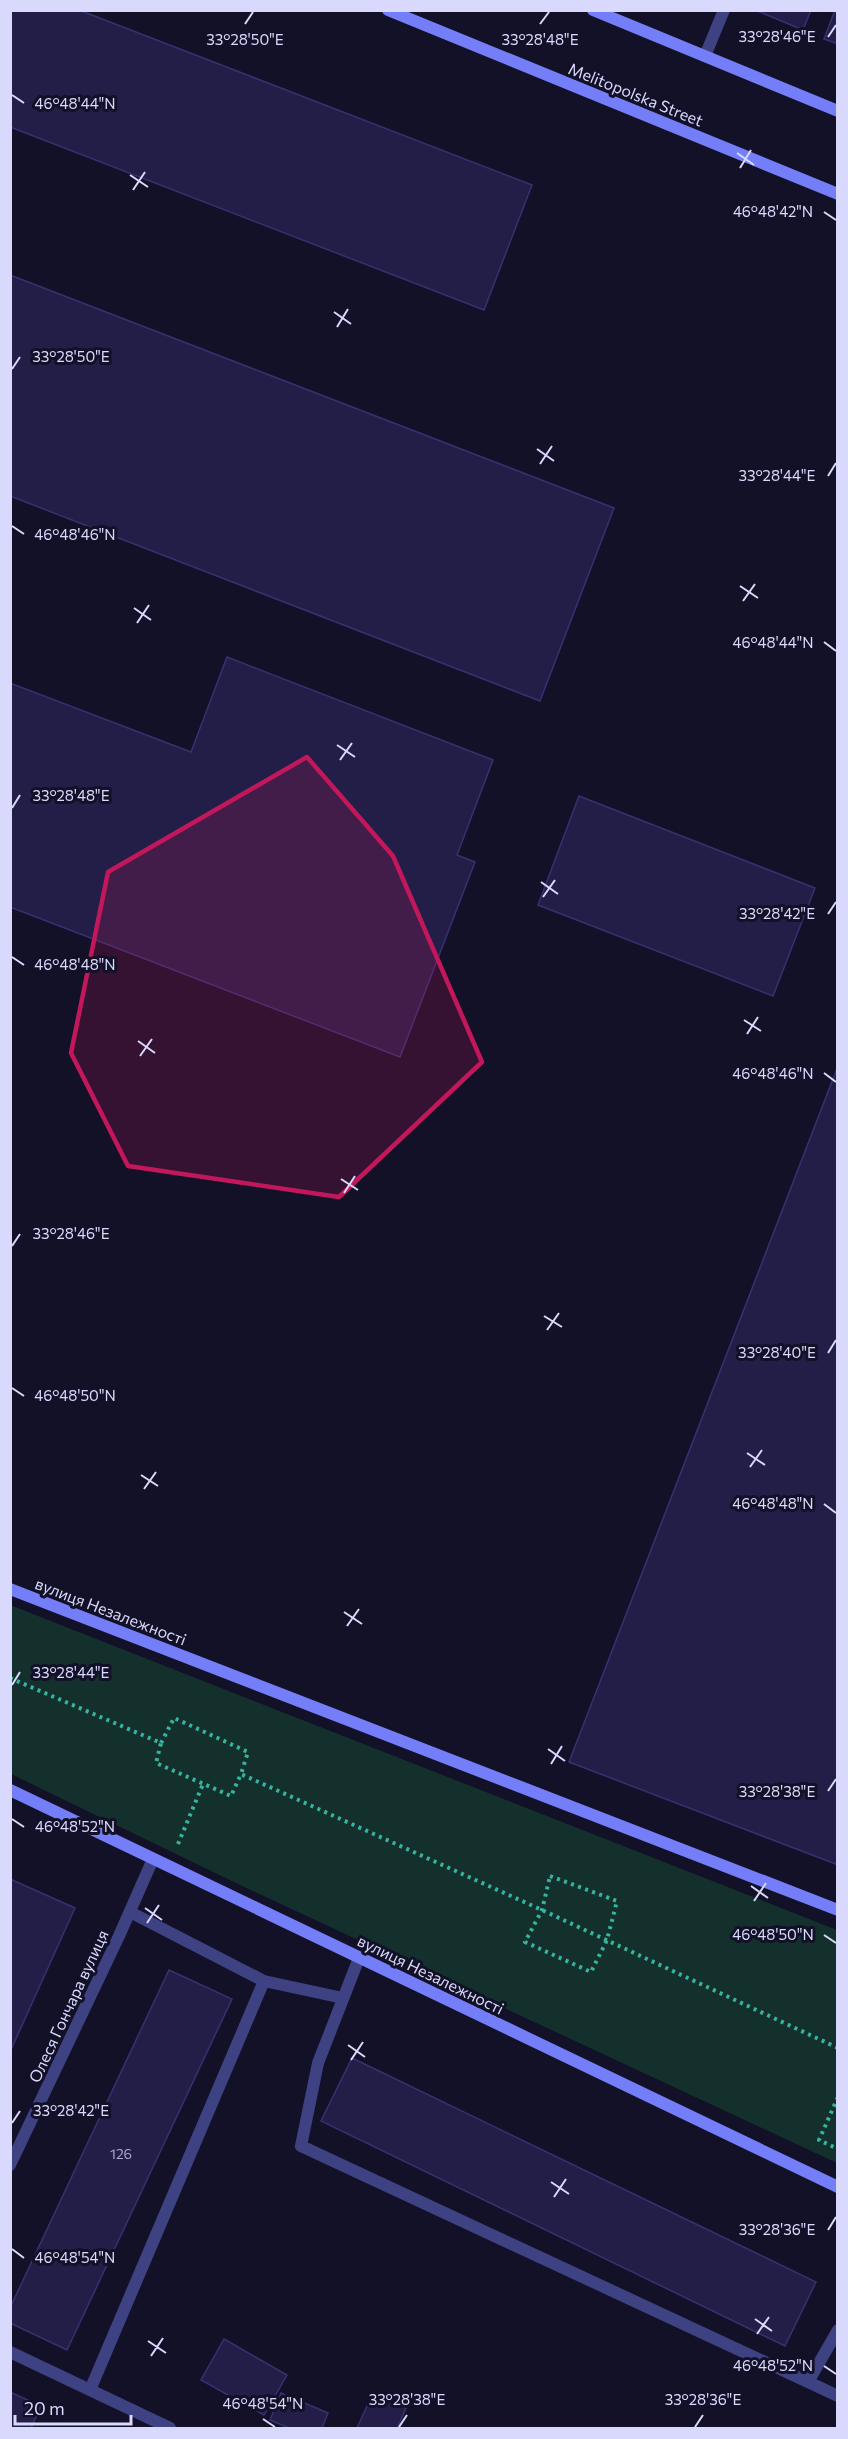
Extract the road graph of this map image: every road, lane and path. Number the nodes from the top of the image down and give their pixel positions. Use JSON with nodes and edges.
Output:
{"nodes":[{"id":1,"x":388,"y":10,"type":"edge"},
{"id":2,"x":593,"y":10,"type":"edge"},
{"id":3,"x":724,"y":10,"type":"edge"},
{"id":4,"x":705,"y":56,"type":"junction"},
{"id":5,"x":837,"y":111,"type":"edge"},
{"id":6,"x":837,"y":194,"type":"edge"},
{"id":7,"x":10,"y":1589,"type":"edge"},
{"id":8,"x":10,"y":1678,"type":"edge"},
{"id":9,"x":161,"y":1743,"type":"junction"},
{"id":10,"x":241,"y":1774,"type":"junction"},
{"id":11,"x":204,"y":1784,"type":"junction"},
{"id":12,"x":10,"y":1790,"type":"edge"},
{"id":13,"x":153,"y":1859,"type":"junction"},
{"id":14,"x":169,"y":1867,"type":"junction"},
{"id":15,"x":542,"y":1910,"type":"junction"},
{"id":16,"x":837,"y":1910,"type":"edge"},
{"id":17,"x":130,"y":1912,"type":"junction"},
{"id":18,"x":607,"y":1940,"type":"junction"},
{"id":19,"x":359,"y":1958,"type":"junction"},
{"id":20,"x":264,"y":1981,"type":"junction"},
{"id":21,"x":343,"y":1998,"type":"junction"},
{"id":22,"x":837,"y":2048,"type":"edge"},
{"id":23,"x":837,"y":2097,"type":"edge"},
{"id":24,"x":837,"y":2149,"type":"edge"},
{"id":25,"x":10,"y":2165,"type":"edge"},
{"id":26,"x":837,"y":2187,"type":"edge"},
{"id":27,"x":837,"y":2330,"type":"edge"},
{"id":28,"x":10,"y":2352,"type":"edge"},
{"id":29,"x":808,"y":2382,"type":"junction"},
{"id":30,"x":90,"y":2390,"type":"junction"},
{"id":31,"x":837,"y":2396,"type":"edge"},
{"id":32,"x":170,"y":2428,"type":"edge"}],
"edges":[{"from":1,"to":6,"type":"street","name":"Melitopolska Street"},
{"from":2,"to":4,"type":"street"},
{"from":3,"to":4,"type":"street"},
{"from":4,"to":5,"type":"street"},
{"from":7,"to":16,"type":"street","name":"вулиця Незалежності"},
{"from":8,"to":9,"type":"path"},
{"from":9,"to":10,"type":"path"},
{"from":9,"to":11,"type":"path"},
{"from":10,"to":11,"type":"path"},
{"from":10,"to":15,"type":"path"},
{"from":11,"to":14,"type":"path"},
{"from":12,"to":13,"type":"street","name":"вулиця Незалежності"},
{"from":13,"to":14,"type":"street","name":"вулиця Незалежності"},
{"from":13,"to":17,"type":"street","name":"Олеся Гончара вулиця"},
{"from":14,"to":19,"type":"street","name":"вулиця Незалежності"},
{"from":15,"to":18,"type":"path"},
{"from":15,"to":18,"type":"path"},
{"from":15,"to":18,"type":"path"},
{"from":17,"to":20,"type":"street"},
{"from":17,"to":25,"type":"street","name":"Олеся Гончара вулиця"},
{"from":18,"to":22,"type":"path"},
{"from":19,"to":21,"type":"street"},
{"from":19,"to":26,"type":"street","name":"вулиця Незалежності"},
{"from":20,"to":21,"type":"street"},
{"from":20,"to":30,"type":"street"},
{"from":21,"to":29,"type":"street"},
{"from":23,"to":24,"type":"path"},
{"from":27,"to":29,"type":"street"},
{"from":28,"to":30,"type":"street"},
{"from":29,"to":31,"type":"street"},
{"from":30,"to":32,"type":"street"}]}
